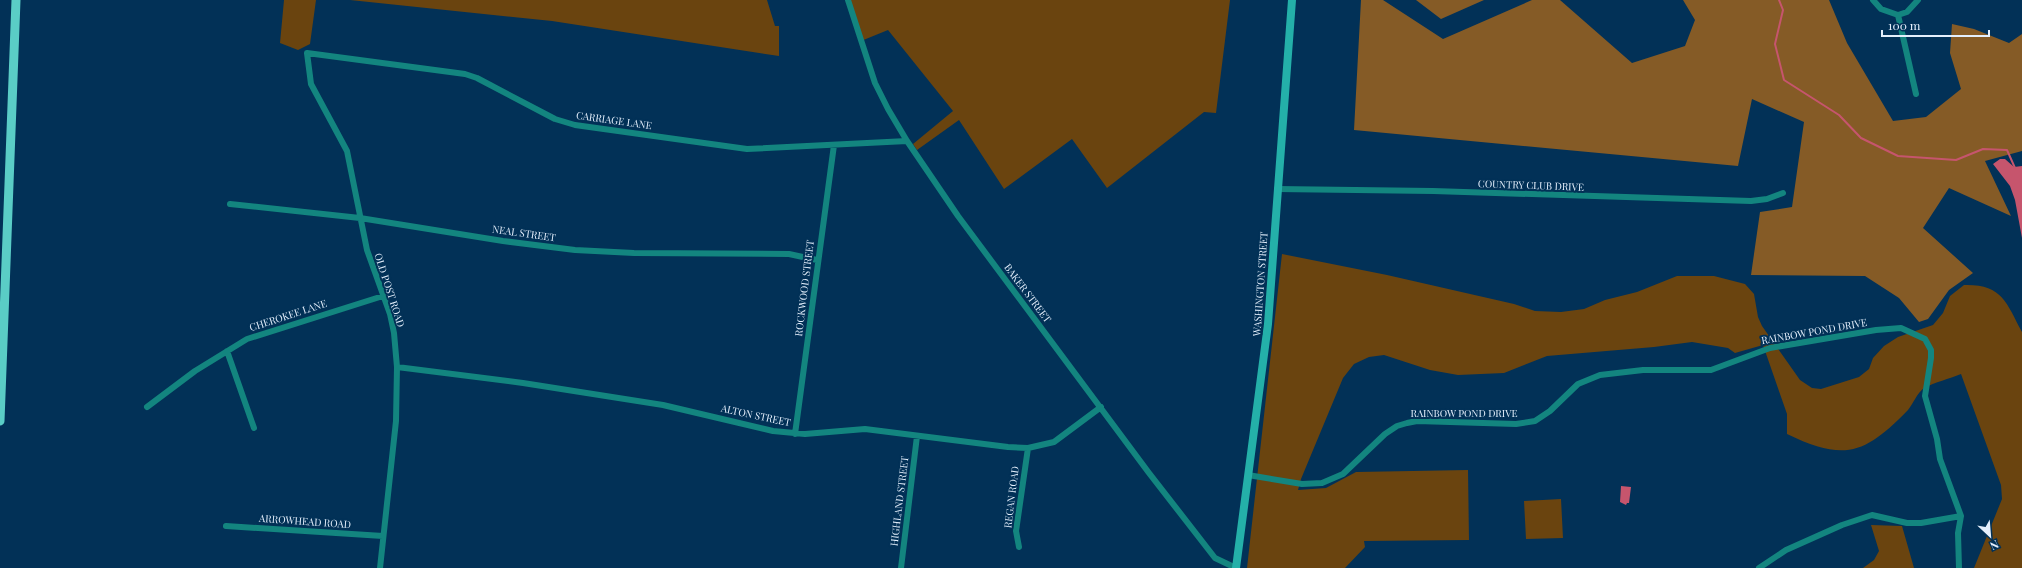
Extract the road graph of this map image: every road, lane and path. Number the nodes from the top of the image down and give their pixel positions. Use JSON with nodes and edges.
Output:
{"nodes":[{"id":1,"x":16,"y":0,"type":"edge"},
{"id":2,"x":848,"y":0,"type":"edge"},
{"id":3,"x":1292,"y":0,"type":"edge"},
{"id":4,"x":1873,"y":0,"type":"edge"},
{"id":5,"x":1918,"y":0,"type":"edge"},
{"id":6,"x":1898,"y":15,"type":"junction"},
{"id":7,"x":307,"y":53,"type":"joint"},
{"id":8,"x":1916,"y":94,"type":"dead end"},
{"id":9,"x":906,"y":141,"type":"junction"},
{"id":10,"x":834,"y":145,"type":"junction"},
{"id":11,"x":1277,"y":189,"type":"junction"},
{"id":12,"x":1783,"y":193,"type":"dead end"},
{"id":13,"x":230,"y":204,"type":"dead end"},
{"id":14,"x":360,"y":218,"type":"junction"},
{"id":15,"x":817,"y":260,"type":"junction"},
{"id":16,"x":383,"y":296,"type":"junction"},
{"id":17,"x":227,"y":351,"type":"junction"},
{"id":18,"x":397,"y":367,"type":"junction"},
{"id":19,"x":147,"y":407,"type":"dead end"},
{"id":20,"x":1101,"y":407,"type":"junction"},
{"id":21,"x":0,"y":422,"type":"edge"},
{"id":22,"x":254,"y":428,"type":"dead end"},
{"id":23,"x":795,"y":434,"type":"junction"},
{"id":24,"x":917,"y":436,"type":"junction"},
{"id":25,"x":1028,"y":448,"type":"junction"},
{"id":26,"x":1248,"y":475,"type":"junction"},
{"id":27,"x":1961,"y":516,"type":"junction"},
{"id":28,"x":226,"y":526,"type":"dead end"},
{"id":29,"x":383,"y":536,"type":"junction"},
{"id":30,"x":1019,"y":547,"type":"dead end"},
{"id":31,"x":380,"y":568,"type":"edge"},
{"id":32,"x":901,"y":568,"type":"edge"},
{"id":33,"x":1236,"y":568,"type":"edge"},
{"id":34,"x":1759,"y":568,"type":"edge"},
{"id":35,"x":1959,"y":568,"type":"edge"}],
"edges":[{"from":1,"to":21,"type":"main road"},
{"from":2,"to":9,"type":"street","name":"BAKER STREET"},
{"from":3,"to":11,"type":"main road","name":"WASHINGTON STREET"},
{"from":4,"to":6,"type":"street"},
{"from":5,"to":6,"type":"street"},
{"from":6,"to":8,"type":"street"},
{"from":7,"to":10,"type":"street","name":"CARRIAGE LANE"},
{"from":7,"to":14,"type":"street","name":"OLD POST ROAD"},
{"from":9,"to":10,"type":"street","name":"CARRIAGE LANE"},
{"from":9,"to":20,"type":"street","name":"BAKER STREET"},
{"from":10,"to":15,"type":"street","name":"ROCKWOOD STREET"},
{"from":11,"to":12,"type":"street","name":"COUNTRY CLUB DRIVE"},
{"from":11,"to":26,"type":"main road","name":"WASHINGTON STREET"},
{"from":13,"to":14,"type":"street","name":"NEAL STREET"},
{"from":14,"to":15,"type":"street","name":"NEAL STREET"},
{"from":14,"to":16,"type":"street","name":"OLD POST ROAD"},
{"from":15,"to":23,"type":"street","name":"ROCKWOOD STREET"},
{"from":16,"to":17,"type":"street","name":"CHEROKEE LANE"},
{"from":16,"to":18,"type":"street","name":"OLD POST ROAD"},
{"from":17,"to":19,"type":"street","name":"CHEROKEE LANE"},
{"from":17,"to":22,"type":"street"},
{"from":18,"to":23,"type":"street","name":"ALTON STREET"},
{"from":18,"to":29,"type":"street","name":"OLD POST ROAD"},
{"from":20,"to":25,"type":"street","name":"ALTON STREET"},
{"from":20,"to":33,"type":"street","name":"BAKER STREET"},
{"from":23,"to":24,"type":"street","name":"ALTON STREET"},
{"from":24,"to":25,"type":"street","name":"ALTON STREET"},
{"from":24,"to":32,"type":"street","name":"HIGHLAND STREET"},
{"from":25,"to":30,"type":"street","name":"REGAN ROAD"},
{"from":26,"to":27,"type":"street","name":"RAINBOW POND DRIVE"},
{"from":26,"to":33,"type":"main road","name":"WASHINGTON STREET"},
{"from":27,"to":34,"type":"street"},
{"from":27,"to":35,"type":"street","name":"RAINBOW POND DRIVE"},
{"from":28,"to":29,"type":"street","name":"ARROWHEAD ROAD"},
{"from":29,"to":31,"type":"street","name":"OLD POST ROAD"}]}
